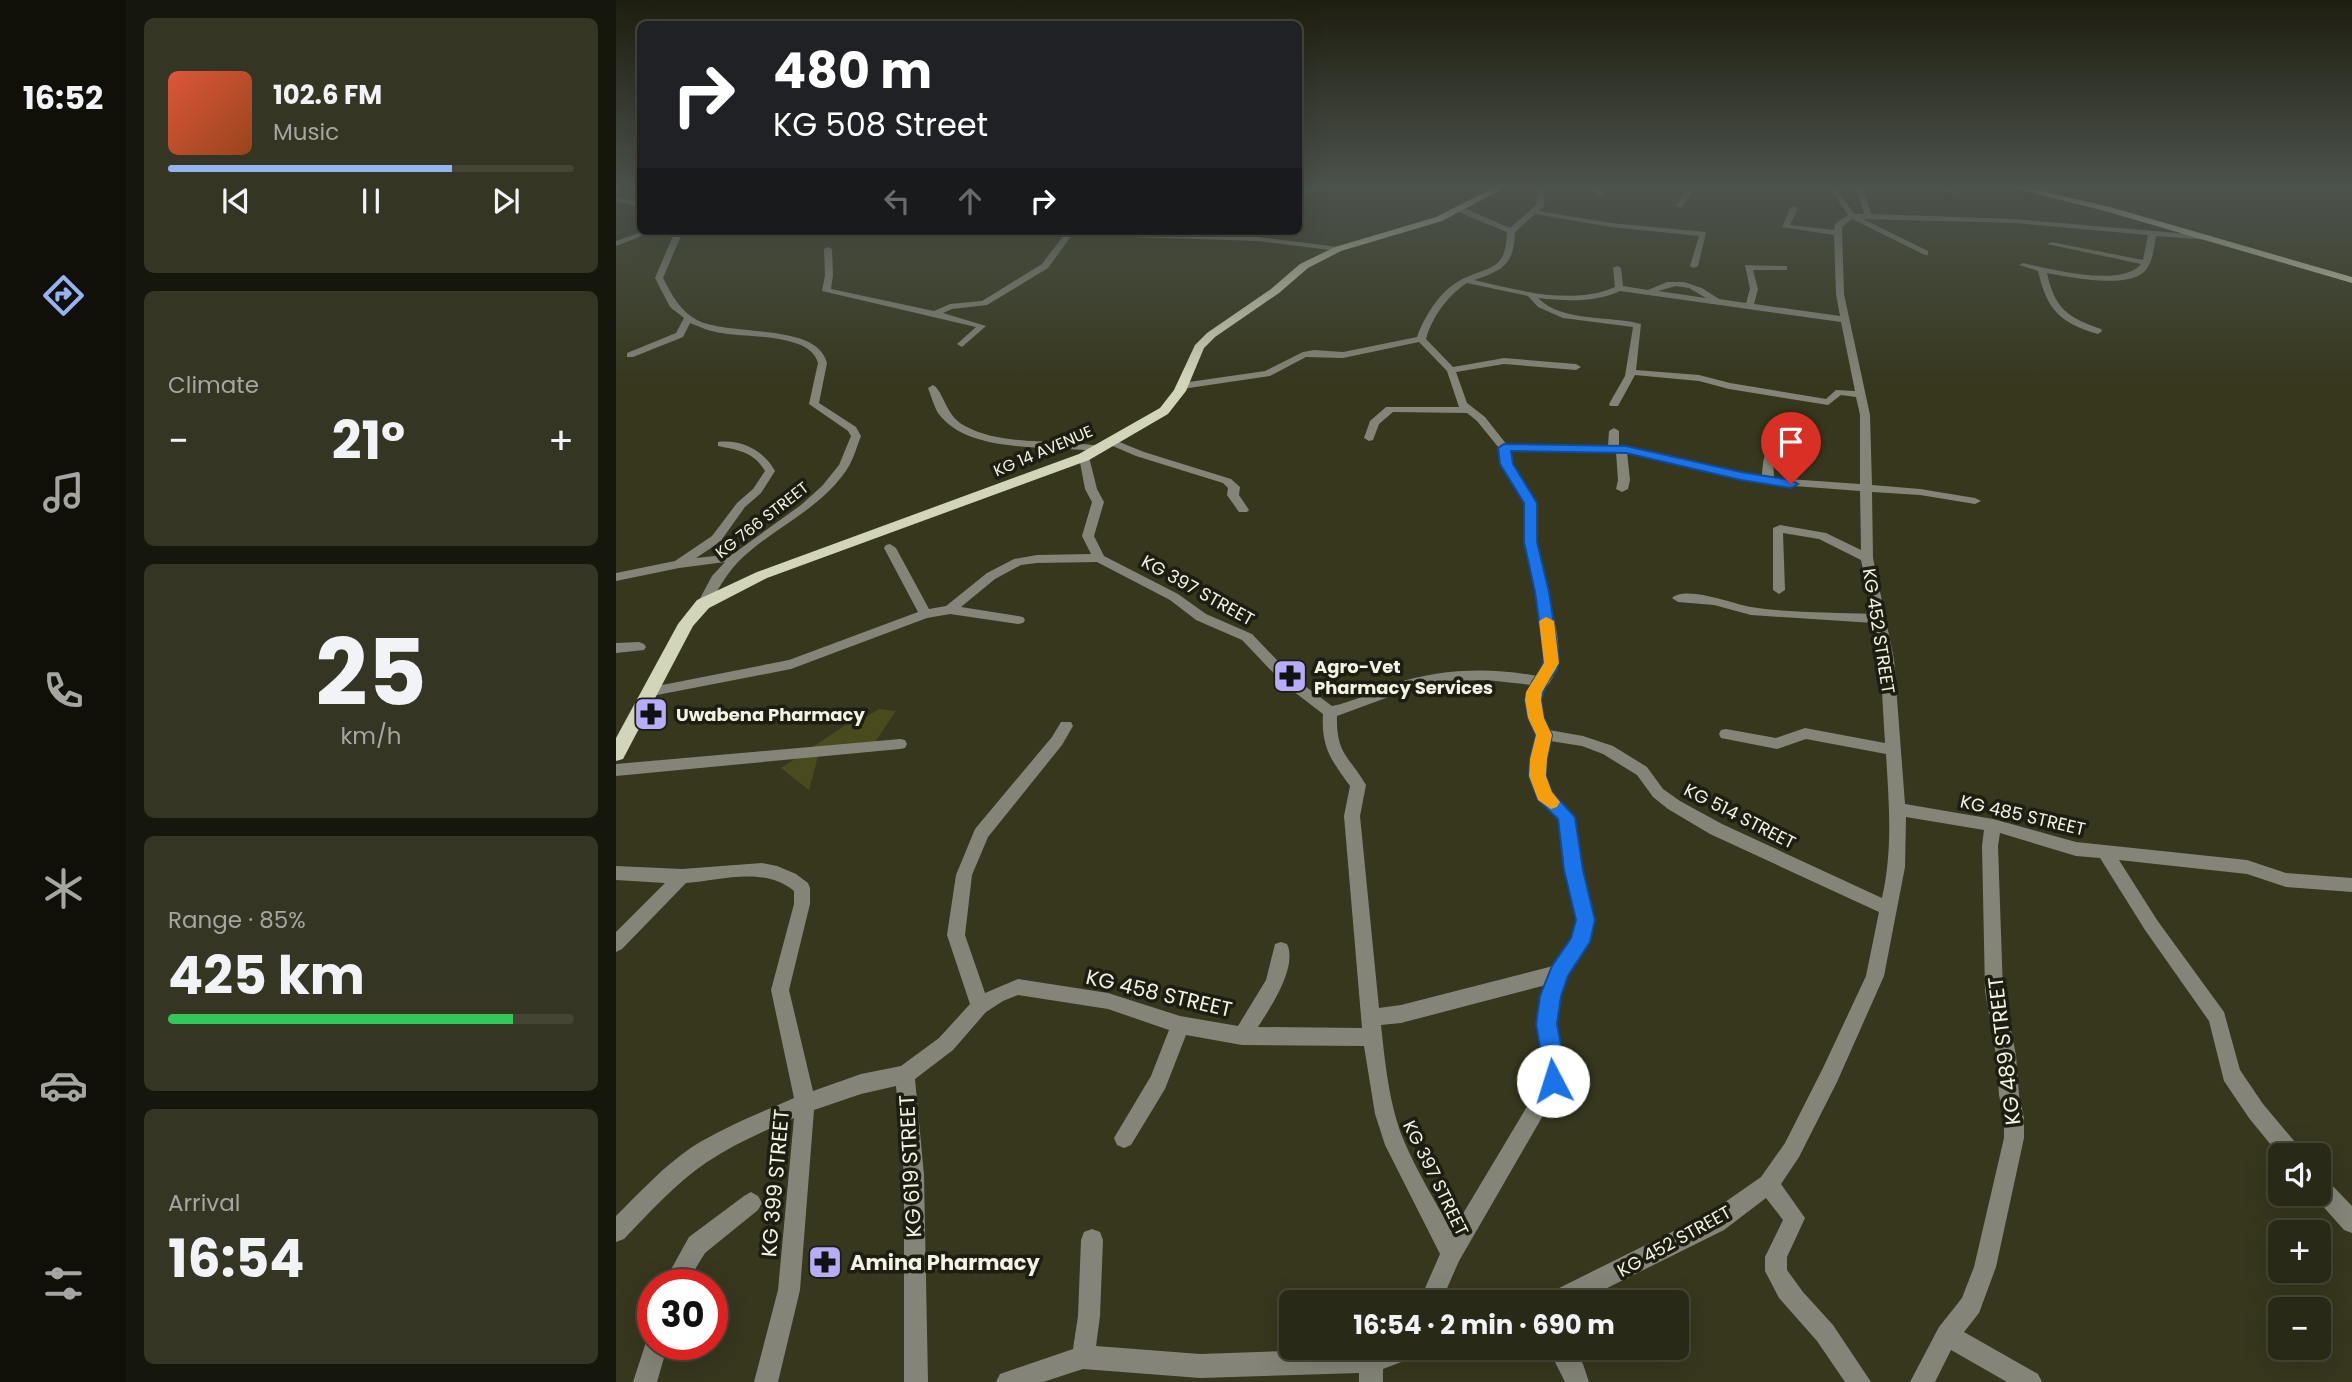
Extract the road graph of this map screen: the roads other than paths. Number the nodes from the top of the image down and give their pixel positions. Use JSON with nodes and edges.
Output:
{"nodes":[{"id":1,"x":669,"y":252,"type":"edge"},
{"id":2,"x":827,"y":252,"type":"edge"},
{"id":3,"x":1055,"y":252,"type":"edge"},
{"id":4,"x":1331,"y":252,"type":"edge"},
{"id":5,"x":1509,"y":252,"type":"edge"},
{"id":6,"x":1699,"y":252,"type":"edge"},
{"id":7,"x":1838,"y":252,"type":"edge"},
{"id":8,"x":2096,"y":252,"type":"edge"},
{"id":9,"x":2148,"y":252,"type":"edge"},
{"id":10,"x":2259,"y":252,"type":"edge"},
{"id":11,"x":2146,"y":262,"type":"junction"},
{"id":12,"x":2023,"y":265,"type":"dead end"},
{"id":13,"x":1694,"y":267,"type":"dead end"},
{"id":14,"x":1617,"y":268,"type":"dead end"},
{"id":15,"x":1784,"y":268,"type":"dead end"},
{"id":16,"x":2042,"y":270,"type":"junction"},
{"id":17,"x":2352,"y":280,"type":"edge"},
{"id":18,"x":1469,"y":282,"type":"junction"},
{"id":19,"x":1619,"y":288,"type":"junction"},
{"id":20,"x":1531,"y":295,"type":"junction"},
{"id":21,"x":1750,"y":305,"type":"junction"},
{"id":22,"x":935,"y":314,"type":"junction"},
{"id":23,"x":688,"y":318,"type":"junction"},
{"id":24,"x":1847,"y":320,"type":"junction"},
{"id":25,"x":2098,"y":331,"type":"dead end"},
{"id":26,"x":1421,"y":339,"type":"junction"},
{"id":27,"x":962,"y":344,"type":"dead end"},
{"id":28,"x":630,"y":355,"type":"dead end"},
{"id":29,"x":1576,"y":367,"type":"dead end"},
{"id":30,"x":1451,"y":370,"type":"junction"},
{"id":31,"x":1631,"y":372,"type":"junction"},
{"id":32,"x":1182,"y":386,"type":"junction"},
{"id":33,"x":933,"y":388,"type":"dead end"},
{"id":34,"x":1859,"y":394,"type":"junction"},
{"id":35,"x":1614,"y":404,"type":"dead end"},
{"id":36,"x":1468,"y":410,"type":"junction"},
{"id":37,"x":1614,"y":431,"type":"dead end"},
{"id":38,"x":1369,"y":438,"type":"dead end"},
{"id":39,"x":1777,"y":440,"type":"dead end"},
{"id":40,"x":1112,"y":442,"type":"junction"},
{"id":41,"x":722,"y":444,"type":"dead end"},
{"id":42,"x":1504,"y":448,"type":"junction"},
{"id":43,"x":1099,"y":449,"type":"junction"},
{"id":44,"x":1617,"y":449,"type":"junction"},
{"id":45,"x":1084,"y":457,"type":"junction"},
{"id":46,"x":1768,"y":481,"type":"junction"},
{"id":47,"x":1868,"y":488,"type":"junction"},
{"id":48,"x":1622,"y":489,"type":"dead end"},
{"id":49,"x":1975,"y":501,"type":"dead end"},
{"id":50,"x":1243,"y":510,"type":"dead end"},
{"id":51,"x":890,"y":548,"type":"dead end"},
{"id":52,"x":736,"y":557,"type":"junction"},
{"id":53,"x":1099,"y":558,"type":"junction"},
{"id":54,"x":1867,"y":558,"type":"junction"},
{"id":55,"x":679,"y":564,"type":"junction"},
{"id":56,"x":616,"y":577,"type":"edge"},
{"id":57,"x":1779,"y":590,"type":"dead end"},
{"id":58,"x":1678,"y":598,"type":"dead end"},
{"id":59,"x":703,"y":604,"type":"junction"},
{"id":60,"x":950,"y":610,"type":"junction"},
{"id":61,"x":925,"y":614,"type":"junction"},
{"id":62,"x":1880,"y":619,"type":"junction"},
{"id":63,"x":1018,"y":620,"type":"dead end"},
{"id":64,"x":639,"y":647,"type":"dead end"},
{"id":65,"x":616,"y":648,"type":"edge"},
{"id":66,"x":1539,"y":682,"type":"junction"},
{"id":67,"x":652,"y":691,"type":"junction"},
{"id":68,"x":1331,"y":712,"type":"junction"},
{"id":69,"x":1066,"y":726,"type":"dead end"},
{"id":70,"x":1726,"y":734,"type":"dead end"},
{"id":71,"x":1544,"y":735,"type":"junction"},
{"id":72,"x":900,"y":744,"type":"dead end"},
{"id":73,"x":1893,"y":750,"type":"junction"},
{"id":74,"x":616,"y":754,"type":"edge"},
{"id":75,"x":616,"y":770,"type":"edge"},
{"id":76,"x":1897,"y":809,"type":"junction"},
{"id":77,"x":1993,"y":825,"type":"junction"},
{"id":78,"x":2105,"y":852,"type":"junction"},
{"id":79,"x":616,"y":873,"type":"edge"},
{"id":80,"x":682,"y":876,"type":"junction"},
{"id":81,"x":2352,"y":886,"type":"edge"},
{"id":82,"x":1889,"y":909,"type":"junction"},
{"id":83,"x":616,"y":944,"type":"edge"},
{"id":84,"x":1281,"y":950,"type":"dead end"},
{"id":85,"x":1559,"y":972,"type":"junction"},
{"id":86,"x":980,"y":1006,"type":"junction"},
{"id":87,"x":1372,"y":1017,"type":"junction"},
{"id":88,"x":1180,"y":1025,"type":"junction"},
{"id":89,"x":1242,"y":1036,"type":"junction"},
{"id":90,"x":1374,"y":1037,"type":"junction"},
{"id":91,"x":905,"y":1075,"type":"junction"},
{"id":92,"x":804,"y":1103,"type":"junction"},
{"id":93,"x":1124,"y":1138,"type":"dead end"},
{"id":94,"x":2284,"y":1143,"type":"edge"},
{"id":95,"x":1768,"y":1184,"type":"junction"},
{"id":96,"x":2331,"y":1199,"type":"edge"},
{"id":97,"x":751,"y":1203,"type":"dead end"},
{"id":98,"x":2352,"y":1222,"type":"edge"},
{"id":99,"x":616,"y":1231,"type":"edge"},
{"id":100,"x":1092,"y":1240,"type":"dead end"},
{"id":101,"x":1451,"y":1253,"type":"junction"},
{"id":102,"x":683,"y":1269,"type":"edge"},
{"id":103,"x":1435,"y":1290,"type":"edge"},
{"id":104,"x":1579,"y":1290,"type":"edge"},
{"id":105,"x":1947,"y":1335,"type":"junction"},
{"id":106,"x":1083,"y":1357,"type":"junction"},
{"id":107,"x":651,"y":1360,"type":"edge"},
{"id":108,"x":1389,"y":1360,"type":"edge"},
{"id":109,"x":1567,"y":1360,"type":"edge"},
{"id":110,"x":1371,"y":1371,"type":"edge"},
{"id":111,"x":645,"y":1382,"type":"edge"},
{"id":112,"x":766,"y":1382,"type":"edge"},
{"id":113,"x":916,"y":1382,"type":"edge"},
{"id":114,"x":1008,"y":1382,"type":"edge"},
{"id":115,"x":1577,"y":1382,"type":"edge"},
{"id":116,"x":1860,"y":1382,"type":"edge"},
{"id":117,"x":1922,"y":1382,"type":"edge"},
{"id":118,"x":2030,"y":1382,"type":"edge"}],
"edges":[{"from":1,"to":23,"type":"street","name":"KG 766 STREET"},
{"from":2,"to":22,"type":"street"},
{"from":3,"to":22,"type":"street"},
{"from":4,"to":32,"type":"main road","name":"KG 14 AVENUE"},
{"from":5,"to":18,"type":"street"},
{"from":6,"to":13,"type":"street"},
{"from":7,"to":24,"type":"street","name":"KG 452 STREET"},
{"from":8,"to":11,"type":"street"},
{"from":9,"to":11,"type":"street"},
{"from":10,"to":17,"type":"main road"},
{"from":11,"to":16,"type":"street"},
{"from":12,"to":16,"type":"street"},
{"from":14,"to":19,"type":"street"},
{"from":15,"to":21,"type":"street"},
{"from":16,"to":25,"type":"street"},
{"from":18,"to":20,"type":"street"},
{"from":18,"to":26,"type":"street"},
{"from":19,"to":20,"type":"street"},
{"from":19,"to":21,"type":"street"},
{"from":20,"to":31,"type":"street"},
{"from":21,"to":24,"type":"street"},
{"from":22,"to":27,"type":"street"},
{"from":23,"to":28,"type":"street"},
{"from":23,"to":52,"type":"street","name":"KG 766 STREET"},
{"from":24,"to":34,"type":"street","name":"KG 452 STREET"},
{"from":26,"to":30,"type":"street"},
{"from":26,"to":32,"type":"street"},
{"from":29,"to":30,"type":"street"},
{"from":30,"to":36,"type":"street"},
{"from":31,"to":34,"type":"street"},
{"from":31,"to":35,"type":"street"},
{"from":32,"to":40,"type":"main road","name":"KG 14 AVENUE"},
{"from":33,"to":43,"type":"street"},
{"from":34,"to":47,"type":"street","name":"KG 452 STREET"},
{"from":36,"to":38,"type":"street"},
{"from":36,"to":42,"type":"street"},
{"from":37,"to":44,"type":"street"},
{"from":39,"to":46,"type":"street"},
{"from":40,"to":43,"type":"main road","name":"KG 14 AVENUE"},
{"from":40,"to":50,"type":"street"},
{"from":41,"to":55,"type":"street"},
{"from":42,"to":44,"type":"street"},
{"from":42,"to":66,"type":"street"},
{"from":43,"to":45,"type":"main road","name":"KG 14 AVENUE"},
{"from":44,"to":46,"type":"street"},
{"from":44,"to":48,"type":"street"},
{"from":45,"to":53,"type":"street"},
{"from":45,"to":59,"type":"main road","name":"KG 14 AVENUE"},
{"from":46,"to":47,"type":"street"},
{"from":47,"to":49,"type":"street"},
{"from":47,"to":54,"type":"street","name":"KG 452 STREET"},
{"from":51,"to":61,"type":"street"},
{"from":52,"to":55,"type":"street"},
{"from":52,"to":59,"type":"street","name":"KG 766 STREET"},
{"from":53,"to":60,"type":"street","name":"KG 397 STREET"},
{"from":53,"to":68,"type":"street","name":"KG 397 STREET"},
{"from":54,"to":57,"type":"street"},
{"from":54,"to":62,"type":"street","name":"KG 452 STREET"},
{"from":55,"to":56,"type":"street"},
{"from":58,"to":62,"type":"street"},
{"from":59,"to":67,"type":"main road","name":"KG 14 AVENUE"},
{"from":60,"to":61,"type":"street"},
{"from":60,"to":63,"type":"street"},
{"from":61,"to":67,"type":"street"},
{"from":62,"to":73,"type":"street","name":"KG 452 STREET"},
{"from":64,"to":65,"type":"street"},
{"from":66,"to":68,"type":"street"},
{"from":66,"to":71,"type":"street"},
{"from":67,"to":74,"type":"main road","name":"KG 14 AVENUE"},
{"from":68,"to":87,"type":"street","name":"KG 397 STREET"},
{"from":69,"to":86,"type":"street"},
{"from":70,"to":73,"type":"street"},
{"from":71,"to":82,"type":"street","name":"KG 514 STREET"},
{"from":71,"to":85,"type":"street"},
{"from":72,"to":75,"type":"street"},
{"from":73,"to":76,"type":"street","name":"KG 452 STREET"},
{"from":76,"to":77,"type":"street","name":"KG 485 STREET"},
{"from":76,"to":82,"type":"street","name":"KG 452 STREET"},
{"from":77,"to":78,"type":"street","name":"KG 485 STREET"},
{"from":77,"to":105,"type":"street","name":"KG 489 STREET"},
{"from":78,"to":81,"type":"street","name":"KG 485 STREET"},
{"from":78,"to":94,"type":"street"},
{"from":79,"to":80,"type":"street","name":"KG 399 STREET"},
{"from":80,"to":83,"type":"street"},
{"from":80,"to":92,"type":"street","name":"KG 399 STREET"},
{"from":82,"to":95,"type":"street","name":"KG 452 STREET"},
{"from":84,"to":89,"type":"street"},
{"from":85,"to":87,"type":"street"},
{"from":85,"to":101,"type":"street"},
{"from":86,"to":88,"type":"street","name":"KG 458 STREET"},
{"from":86,"to":91,"type":"street"},
{"from":87,"to":90,"type":"street","name":"KG 397 STREET"},
{"from":88,"to":89,"type":"street","name":"KG 458 STREET"},
{"from":88,"to":93,"type":"street"},
{"from":89,"to":90,"type":"street","name":"KG 458 STREET"},
{"from":90,"to":101,"type":"street","name":"KG 397 STREET"},
{"from":91,"to":92,"type":"street"},
{"from":91,"to":113,"type":"street","name":"KG 619 STREET"},
{"from":92,"to":99,"type":"street"},
{"from":92,"to":112,"type":"street","name":"KG 399 STREET"},
{"from":95,"to":104,"type":"street","name":"KG 452 STREET"},
{"from":95,"to":116,"type":"street"},
{"from":96,"to":98,"type":"street"},
{"from":97,"to":102,"type":"street"},
{"from":100,"to":106,"type":"street"},
{"from":101,"to":103,"type":"street"},
{"from":105,"to":117,"type":"street","name":"KG 489 STREET"},
{"from":105,"to":118,"type":"street"},
{"from":106,"to":110,"type":"street"},
{"from":106,"to":114,"type":"street"},
{"from":107,"to":111,"type":"street"},
{"from":108,"to":110,"type":"street"},
{"from":109,"to":115,"type":"street"}]}
